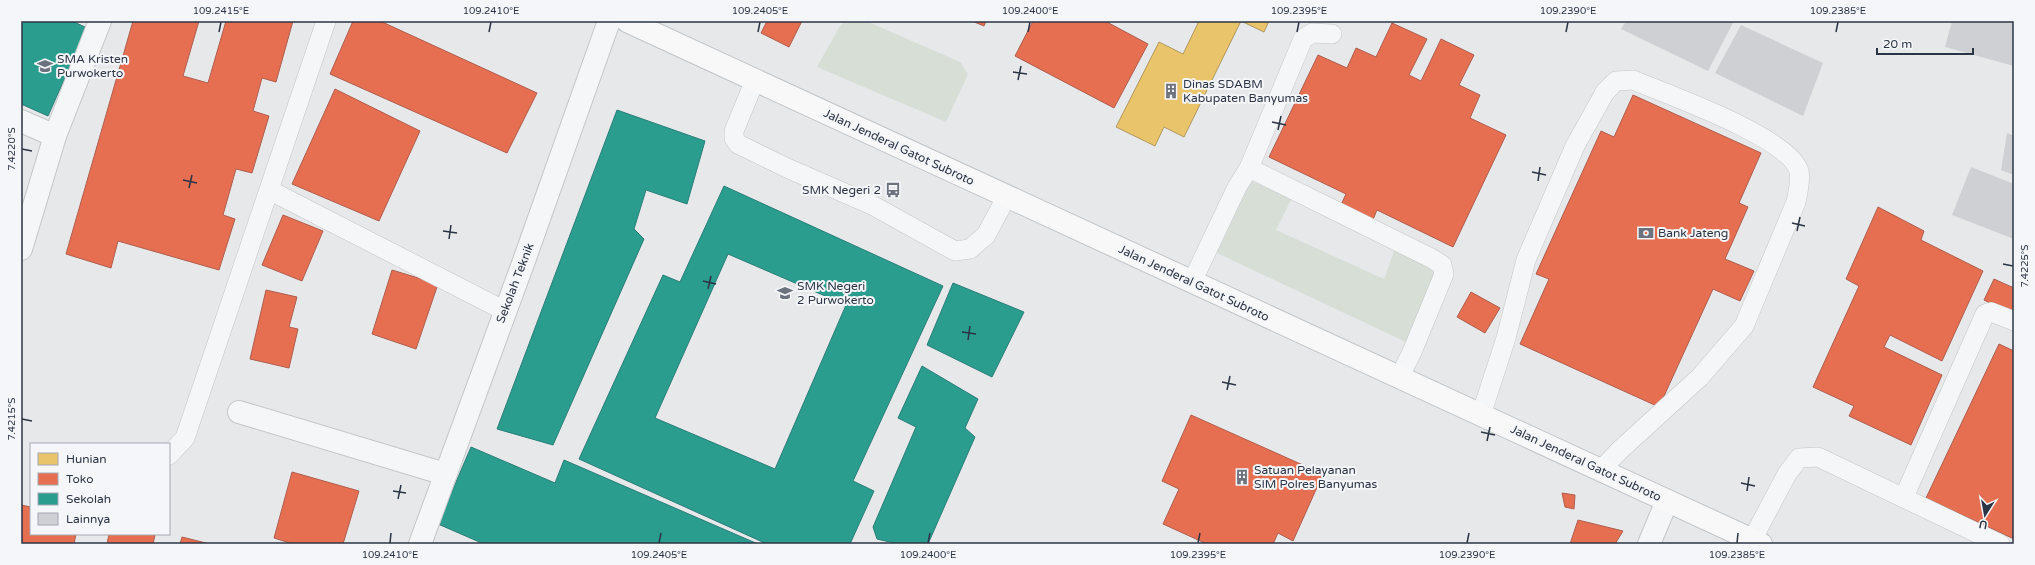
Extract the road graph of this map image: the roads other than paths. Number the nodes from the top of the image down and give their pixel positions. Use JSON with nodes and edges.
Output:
{"nodes":[{"id":1,"x":100,"y":21,"type":"edge"},
{"id":2,"x":326,"y":21,"type":"edge"},
{"id":3,"x":609,"y":21,"type":"edge"},
{"id":4,"x":627,"y":21,"type":"edge"},
{"id":5,"x":1332,"y":34,"type":"dead end"},
{"id":6,"x":755,"y":80,"type":"junction"},
{"id":7,"x":21,"y":121,"type":"edge"},
{"id":8,"x":55,"y":136,"type":"junction"},
{"id":9,"x":1249,"y":168,"type":"junction"},
{"id":10,"x":270,"y":190,"type":"junction"},
{"id":11,"x":1006,"y":196,"type":"junction"},
{"id":12,"x":21,"y":249,"type":"edge"},
{"id":13,"x":1192,"y":282,"type":"junction"},
{"id":14,"x":505,"y":311,"type":"junction"},
{"id":15,"x":2014,"y":321,"type":"edge"},
{"id":16,"x":1399,"y":378,"type":"junction"},
{"id":17,"x":239,"y":412,"type":"dead end"},
{"id":18,"x":1481,"y":415,"type":"junction"},
{"id":19,"x":170,"y":454,"type":"edge"},
{"id":20,"x":1601,"y":470,"type":"junction"},
{"id":21,"x":445,"y":474,"type":"junction"},
{"id":22,"x":1904,"y":497,"type":"junction"},
{"id":23,"x":1667,"y":501,"type":"junction"},
{"id":24,"x":1756,"y":542,"type":"edge"},
{"id":25,"x":420,"y":544,"type":"edge"},
{"id":26,"x":1649,"y":544,"type":"edge"},
{"id":27,"x":2000,"y":544,"type":"edge"}],
"edges":[{"from":1,"to":8,"type":"street"},
{"from":2,"to":10,"type":"lane"},
{"from":3,"to":14,"type":"street","name":"Sekolah Teknik"},
{"from":4,"to":6,"type":"main road","name":"Jalan Jenderal Gatot Subroto"},
{"from":5,"to":9,"type":"lane"},
{"from":6,"to":11,"type":"main road","name":"Jalan Jenderal Gatot Subroto"},
{"from":6,"to":11,"type":"lane"},
{"from":7,"to":8,"type":"street"},
{"from":8,"to":12,"type":"street"},
{"from":9,"to":13,"type":"lane"},
{"from":9,"to":16,"type":"lane"},
{"from":10,"to":14,"type":"lane"},
{"from":10,"to":19,"type":"lane"},
{"from":11,"to":13,"type":"main road","name":"Jalan Jenderal Gatot Subroto"},
{"from":13,"to":16,"type":"main road","name":"Jalan Jenderal Gatot Subroto"},
{"from":14,"to":21,"type":"street","name":"Sekolah Teknik"},
{"from":15,"to":22,"type":"lane"},
{"from":16,"to":18,"type":"main road","name":"Jalan Jenderal Gatot Subroto"},
{"from":17,"to":21,"type":"street"},
{"from":18,"to":20,"type":"main road","name":"Jalan Jenderal Gatot Subroto"},
{"from":18,"to":20,"type":"lane"},
{"from":20,"to":23,"type":"main road","name":"Jalan Jenderal Gatot Subroto"},
{"from":21,"to":25,"type":"street","name":"Sekolah Teknik"},
{"from":22,"to":24,"type":"lane"},
{"from":22,"to":27,"type":"lane"},
{"from":23,"to":24,"type":"main road","name":"Jalan Jenderal Gatot Subroto"},
{"from":23,"to":26,"type":"street"}]}
